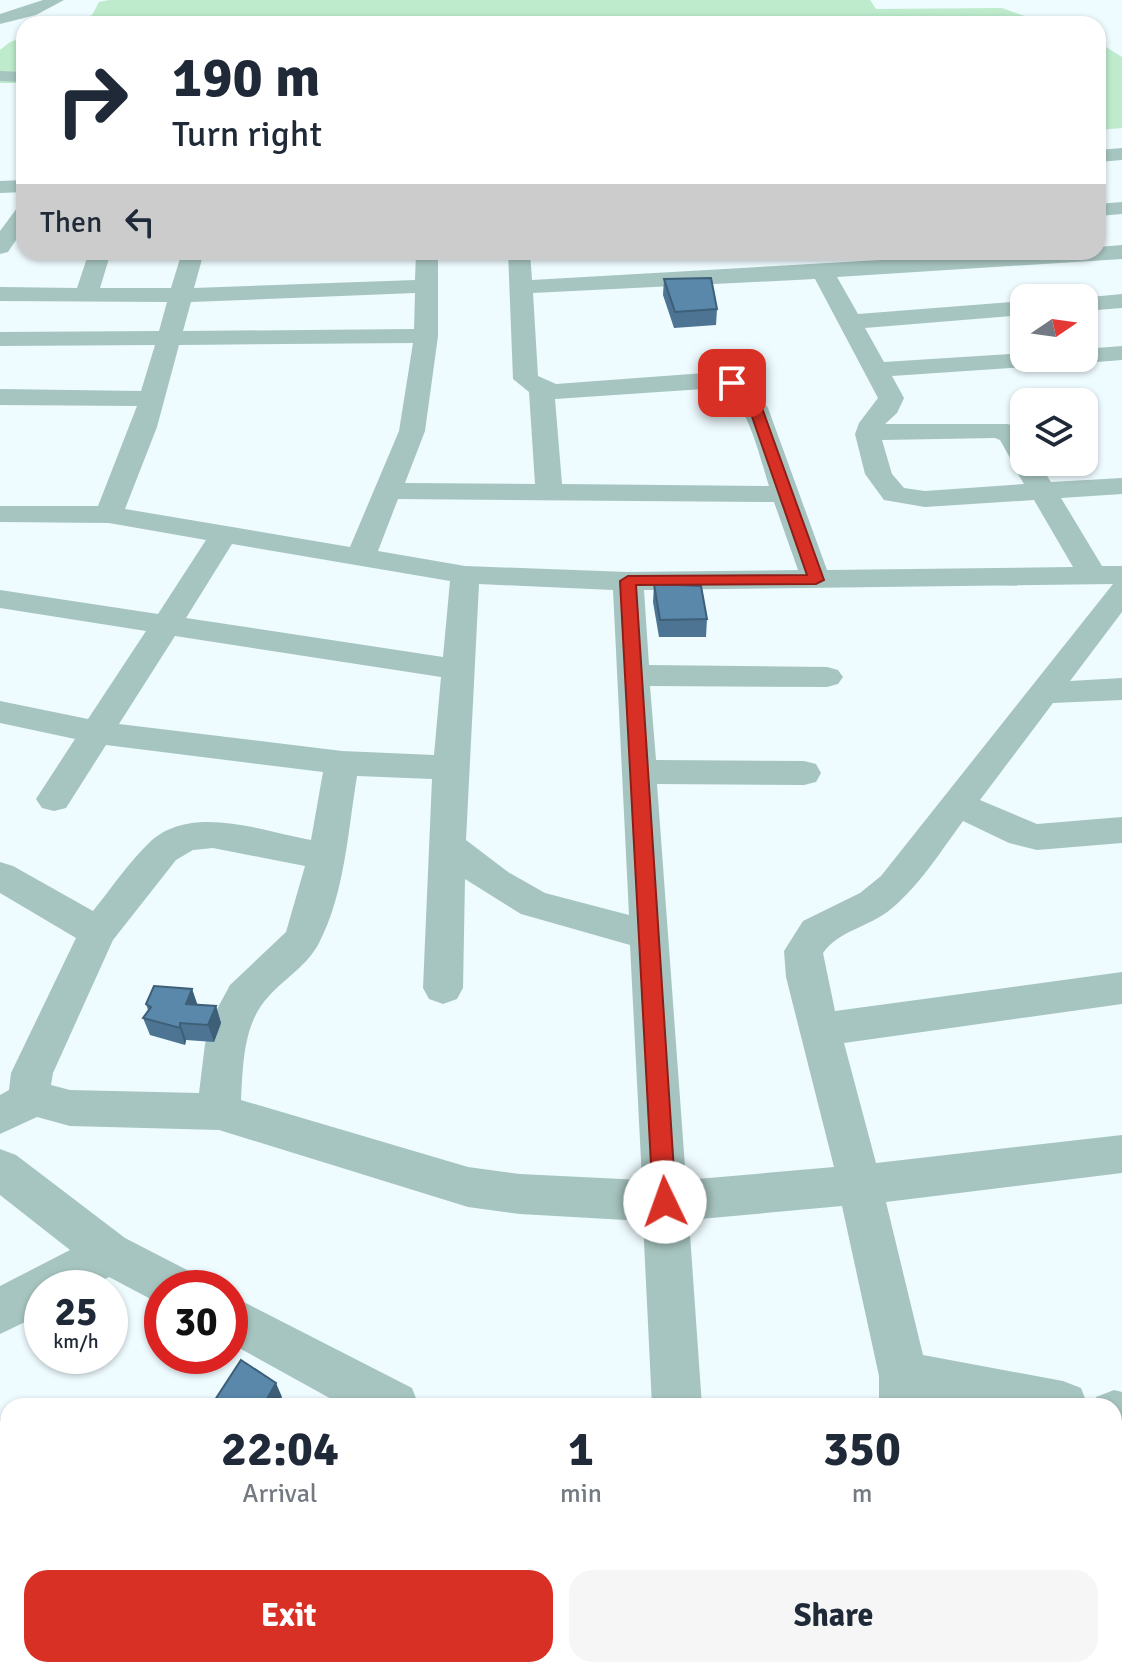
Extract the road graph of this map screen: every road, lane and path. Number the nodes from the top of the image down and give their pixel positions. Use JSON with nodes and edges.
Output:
{"nodes":[{"id":1,"x":56,"y":0,"type":"edge"},
{"id":2,"x":0,"y":19,"type":"edge"},
{"id":3,"x":16,"y":228,"type":"edge"},
{"id":4,"x":0,"y":247,"type":"edge"},
{"id":5,"x":97,"y":260,"type":"edge"},
{"id":6,"x":191,"y":260,"type":"edge"},
{"id":7,"x":427,"y":260,"type":"edge"},
{"id":8,"x":519,"y":260,"type":"edge"},
{"id":9,"x":954,"y":260,"type":"edge"},
{"id":10,"x":1001,"y":260,"type":"edge"},
{"id":11,"x":823,"y":272,"type":"junction"},
{"id":12,"x":1017,"y":284,"type":"edge"},
{"id":13,"x":427,"y":286,"type":"junction"},
{"id":14,"x":520,"y":287,"type":"junction"},
{"id":15,"x":0,"y":294,"type":"edge"},
{"id":16,"x":86,"y":294,"type":"junction"},
{"id":17,"x":182,"y":295,"type":"junction"},
{"id":18,"x":1010,"y":296,"type":"edge"},
{"id":19,"x":1122,"y":301,"type":"edge"},
{"id":20,"x":1098,"y":303,"type":"edge"},
{"id":21,"x":850,"y":322,"type":"junction"},
{"id":22,"x":426,"y":336,"type":"junction"},
{"id":23,"x":0,"y":339,"type":"edge"},
{"id":24,"x":169,"y":340,"type":"junction"},
{"id":25,"x":1122,"y":353,"type":"edge"},
{"id":26,"x":1098,"y":355,"type":"edge"},
{"id":27,"x":1010,"y":361,"type":"edge"},
{"id":28,"x":876,"y":370,"type":"junction"},
{"id":29,"x":541,"y":389,"type":"junction"},
{"id":30,"x":0,"y":397,"type":"edge"},
{"id":31,"x":152,"y":399,"type":"junction"},
{"id":32,"x":869,"y":432,"type":"junction"},
{"id":33,"x":1010,"y":435,"type":"edge"},
{"id":34,"x":1034,"y":476,"type":"edge"},
{"id":35,"x":1122,"y":486,"type":"edge"},
{"id":36,"x":387,"y":491,"type":"junction"},
{"id":37,"x":549,"y":492,"type":"junction"},
{"id":38,"x":1042,"y":492,"type":"junction"},
{"id":39,"x":786,"y":494,"type":"junction"},
{"id":40,"x":109,"y":515,"type":"junction"},
{"id":41,"x":5,"y":516,"type":"edge"},
{"id":42,"x":224,"y":535,"type":"junction"},
{"id":43,"x":360,"y":559,"type":"junction"},
{"id":44,"x":465,"y":575,"type":"junction"},
{"id":45,"x":816,"y":580,"type":"junction"},
{"id":46,"x":628,"y":581,"type":"junction"},
{"id":47,"x":1112,"y":581,"type":"edge"},
{"id":48,"x":0,"y":599,"type":"edge"},
{"id":49,"x":164,"y":624,"type":"junction"},
{"id":50,"x":460,"y":670,"type":"junction"},
{"id":51,"x":634,"y":675,"type":"junction"},
{"id":52,"x":827,"y":677,"type":"dead end"},
{"id":53,"x":1122,"y":689,"type":"edge"},
{"id":54,"x":1043,"y":693,"type":"junction"},
{"id":55,"x":0,"y":712,"type":"edge"},
{"id":56,"x":95,"y":732,"type":"junction"},
{"id":57,"x":342,"y":763,"type":"junction"},
{"id":58,"x":450,"y":768,"type":"junction"},
{"id":59,"x":639,"y":772,"type":"junction"},
{"id":60,"x":804,"y":773,"type":"dead end"},
{"id":61,"x":54,"y":799,"type":"dead end"},
{"id":62,"x":958,"y":804,"type":"junction"},
{"id":63,"x":1122,"y":830,"type":"edge"},
{"id":64,"x":447,"y":845,"type":"junction"},
{"id":65,"x":325,"y":856,"type":"junction"},
{"id":66,"x":0,"y":876,"type":"edge"},
{"id":67,"x":98,"y":932,"type":"junction"},
{"id":68,"x":649,"y":935,"type":"junction"},
{"id":69,"x":443,"y":988,"type":"dead end"},
{"id":70,"x":1122,"y":988,"type":"edge"},
{"id":71,"x":820,"y":1030,"type":"junction"},
{"id":72,"x":16,"y":1107,"type":"edge"},
{"id":73,"x":219,"y":1112,"type":"junction"},
{"id":74,"x":1122,"y":1154,"type":"edge"},
{"id":75,"x":0,"y":1169,"type":"edge"},
{"id":76,"x":860,"y":1185,"type":"junction"},
{"id":77,"x":665,"y":1202,"type":"junction"},
{"id":78,"x":109,"y":1253,"type":"junction"},
{"id":79,"x":77,"y":1270,"type":"edge"},
{"id":80,"x":144,"y":1272,"type":"edge"},
{"id":81,"x":24,"y":1298,"type":"edge"},
{"id":82,"x":0,"y":1311,"type":"edge"},
{"id":83,"x":248,"y":1328,"type":"edge"},
{"id":84,"x":903,"y":1391,"type":"edge"},
{"id":85,"x":379,"y":1398,"type":"edge"},
{"id":86,"x":677,"y":1398,"type":"edge"},
{"id":87,"x":978,"y":1398,"type":"edge"}],
"edges":[{"from":1,"to":2,"type":"street"},
{"from":3,"to":4,"type":"street"},
{"from":5,"to":16,"type":"street"},
{"from":6,"to":17,"type":"street"},
{"from":7,"to":13,"type":"street"},
{"from":8,"to":14,"type":"street"},
{"from":9,"to":11,"type":"street"},
{"from":10,"to":12,"type":"street"},
{"from":11,"to":14,"type":"street"},
{"from":11,"to":21,"type":"street"},
{"from":13,"to":17,"type":"street"},
{"from":13,"to":22,"type":"street"},
{"from":14,"to":29,"type":"street"},
{"from":15,"to":16,"type":"street"},
{"from":16,"to":17,"type":"street"},
{"from":17,"to":24,"type":"street"},
{"from":18,"to":21,"type":"street"},
{"from":19,"to":20,"type":"street"},
{"from":21,"to":28,"type":"street"},
{"from":22,"to":24,"type":"street"},
{"from":22,"to":36,"type":"street"},
{"from":23,"to":24,"type":"street"},
{"from":24,"to":31,"type":"street"},
{"from":25,"to":26,"type":"street"},
{"from":27,"to":28,"type":"street"},
{"from":28,"to":32,"type":"street"},
{"from":29,"to":37,"type":"street"},
{"from":29,"to":39,"type":"street"},
{"from":30,"to":31,"type":"street"},
{"from":31,"to":40,"type":"street"},
{"from":32,"to":33,"type":"street"},
{"from":32,"to":38,"type":"street"},
{"from":34,"to":38,"type":"street"},
{"from":35,"to":38,"type":"street"},
{"from":36,"to":37,"type":"street"},
{"from":36,"to":43,"type":"street"},
{"from":37,"to":39,"type":"street"},
{"from":38,"to":47,"type":"street"},
{"from":39,"to":45,"type":"street"},
{"from":40,"to":41,"type":"street"},
{"from":40,"to":42,"type":"street"},
{"from":42,"to":43,"type":"street"},
{"from":42,"to":49,"type":"street"},
{"from":43,"to":44,"type":"street"},
{"from":44,"to":46,"type":"street"},
{"from":44,"to":50,"type":"street"},
{"from":45,"to":46,"type":"street"},
{"from":45,"to":47,"type":"street"},
{"from":46,"to":51,"type":"street"},
{"from":47,"to":54,"type":"street"},
{"from":48,"to":49,"type":"street"},
{"from":49,"to":50,"type":"street"},
{"from":49,"to":56,"type":"street"},
{"from":50,"to":58,"type":"street"},
{"from":51,"to":52,"type":"street"},
{"from":51,"to":59,"type":"street"},
{"from":53,"to":54,"type":"street"},
{"from":54,"to":62,"type":"street"},
{"from":55,"to":56,"type":"street"},
{"from":56,"to":57,"type":"street"},
{"from":56,"to":61,"type":"street"},
{"from":57,"to":58,"type":"street"},
{"from":57,"to":65,"type":"street"},
{"from":58,"to":64,"type":"street"},
{"from":59,"to":60,"type":"street"},
{"from":59,"to":68,"type":"street"},
{"from":62,"to":63,"type":"street"},
{"from":62,"to":71,"type":"street"},
{"from":64,"to":68,"type":"street"},
{"from":64,"to":69,"type":"street"},
{"from":65,"to":67,"type":"street"},
{"from":65,"to":73,"type":"street"},
{"from":66,"to":67,"type":"street"},
{"from":67,"to":72,"type":"street"},
{"from":68,"to":77,"type":"street"},
{"from":70,"to":71,"type":"street"},
{"from":71,"to":76,"type":"street"},
{"from":72,"to":73,"type":"street"},
{"from":73,"to":77,"type":"street"},
{"from":74,"to":76,"type":"street"},
{"from":75,"to":78,"type":"street"},
{"from":76,"to":77,"type":"street"},
{"from":76,"to":84,"type":"street"},
{"from":77,"to":86,"type":"street"},
{"from":78,"to":79,"type":"street"},
{"from":78,"to":80,"type":"street"},
{"from":81,"to":82,"type":"street"},
{"from":83,"to":85,"type":"street"},
{"from":84,"to":87,"type":"street"}]}
